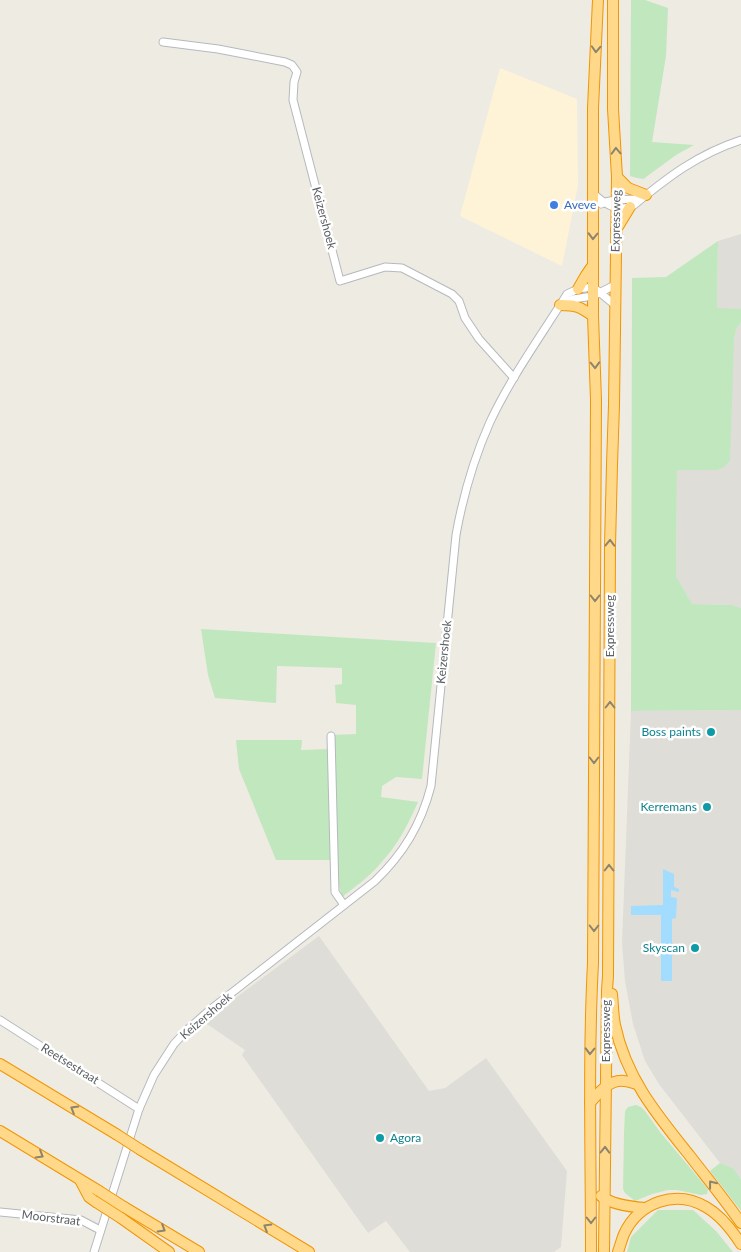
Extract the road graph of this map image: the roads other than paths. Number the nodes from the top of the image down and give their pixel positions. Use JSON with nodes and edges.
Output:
{"nodes":[{"id":1,"x":598,"y":0,"type":"edge"},
{"id":2,"x":613,"y":0,"type":"edge"},
{"id":3,"x":163,"y":42,"type":"dead end"},
{"id":4,"x":741,"y":140,"type":"edge"},
{"id":5,"x":616,"y":177,"type":"junction"},
{"id":6,"x":644,"y":196,"type":"junction"},
{"id":7,"x":616,"y":204,"type":"junction"},
{"id":8,"x":598,"y":205,"type":"junction"},
{"id":9,"x":630,"y":207,"type":"junction"},
{"id":10,"x":615,"y":231,"type":"junction"},
{"id":11,"x":593,"y":265,"type":"junction"},
{"id":12,"x":615,"y":285,"type":"junction"},
{"id":13,"x":578,"y":289,"type":"junction"},
{"id":14,"x":596,"y":292,"type":"junction"},
{"id":15,"x":560,"y":305,"type":"junction"},
{"id":16,"x":615,"y":305,"type":"junction"},
{"id":17,"x":593,"y":316,"type":"junction"},
{"id":18,"x":514,"y":378,"type":"junction"},
{"id":19,"x":331,"y":736,"type":"dead end"},
{"id":20,"x":344,"y":905,"type":"junction"},
{"id":21,"x":608,"y":976,"type":"junction"},
{"id":22,"x":0,"y":1020,"type":"edge"},
{"id":23,"x":0,"y":1064,"type":"edge"},
{"id":24,"x":637,"y":1084,"type":"junction"},
{"id":25,"x":606,"y":1087,"type":"junction"},
{"id":26,"x":590,"y":1103,"type":"junction"},
{"id":27,"x":139,"y":1108,"type":"junction"},
{"id":28,"x":0,"y":1131,"type":"edge"},
{"id":29,"x":591,"y":1187,"type":"junction"},
{"id":30,"x":98,"y":1196,"type":"junction"},
{"id":31,"x":604,"y":1198,"type":"junction"},
{"id":32,"x":645,"y":1208,"type":"junction"},
{"id":33,"x":0,"y":1212,"type":"edge"},
{"id":34,"x":741,"y":1223,"type":"edge"},
{"id":35,"x":100,"y":1230,"type":"junction"},
{"id":36,"x":741,"y":1244,"type":"edge"},
{"id":37,"x":94,"y":1252,"type":"edge"},
{"id":38,"x":169,"y":1252,"type":"edge"},
{"id":39,"x":199,"y":1252,"type":"edge"},
{"id":40,"x":308,"y":1252,"type":"edge"},
{"id":41,"x":591,"y":1252,"type":"edge"},
{"id":42,"x":604,"y":1252,"type":"edge"},
{"id":43,"x":618,"y":1252,"type":"edge"}],
"edges":[{"from":1,"to":8,"type":"highway","name":"Expressweg","one_way":true},
{"from":5,"to":2,"type":"highway","name":"Expressweg","one_way":true},
{"from":3,"to":18,"type":"street","name":"Keizershoek"},
{"from":4,"to":6,"type":"street"},
{"from":5,"to":6,"type":"highway"},
{"from":5,"to":7,"type":"highway","name":"Expressweg"},
{"from":6,"to":7,"type":"street"},
{"from":6,"to":9,"type":"street"},
{"from":7,"to":8,"type":"street"},
{"from":7,"to":9,"type":"street"},
{"from":7,"to":10,"type":"highway","name":"Expressweg"},
{"from":8,"to":11,"type":"highway","name":"Expressweg","one_way":true},
{"from":9,"to":10,"type":"highway"},
{"from":10,"to":12,"type":"highway","name":"Expressweg"},
{"from":11,"to":13,"type":"highway"},
{"from":11,"to":14,"type":"highway","name":"Expressweg"},
{"from":12,"to":14,"type":"street"},
{"from":12,"to":16,"type":"highway","name":"Expressweg"},
{"from":13,"to":14,"type":"street"},
{"from":13,"to":15,"type":"street","name":"Keizershoek"},
{"from":14,"to":15,"type":"street"},
{"from":14,"to":16,"type":"street"},
{"from":14,"to":17,"type":"highway","name":"Expressweg"},
{"from":15,"to":17,"type":"highway"},
{"from":15,"to":18,"type":"street","name":"Keizershoek"},
{"from":21,"to":16,"type":"highway","name":"Expressweg","one_way":true},
{"from":17,"to":26,"type":"highway","name":"Expressweg","one_way":true},
{"from":18,"to":20,"type":"street","name":"Keizershoek"},
{"from":19,"to":20,"type":"street"},
{"from":20,"to":27,"type":"street","name":"Keizershoek"},
{"from":21,"to":24,"type":"highway"},
{"from":21,"to":25,"type":"highway","name":"Expressweg"},
{"from":22,"to":27,"type":"street","name":"Reetsestraat"},
{"from":40,"to":23,"type":"highway","one_way":true,"bridge":true},
{"from":24,"to":25,"type":"highway"},
{"from":34,"to":24,"type":"highway","one_way":true},
{"from":25,"to":26,"type":"highway"},
{"from":31,"to":25,"type":"highway","name":"Expressweg","one_way":true},
{"from":26,"to":29,"type":"highway","name":"Expressweg"},
{"from":27,"to":35,"type":"street","name":"Keizershoek"},
{"from":28,"to":30,"type":"highway","one_way":true},
{"from":29,"to":31,"type":"highway"},
{"from":29,"to":41,"type":"highway","name":"Expressweg","one_way":true},
{"from":30,"to":38,"type":"highway","bridge":true},
{"from":30,"to":39,"type":"highway","one_way":true,"bridge":true},
{"from":31,"to":32,"type":"highway"},
{"from":31,"to":42,"type":"highway","name":"Expressweg"},
{"from":32,"to":36,"type":"highway"},
{"from":32,"to":43,"type":"highway"},
{"from":33,"to":35,"type":"street","name":"Moorstraat"},
{"from":35,"to":37,"type":"street","name":"Keizershoek"}]}
